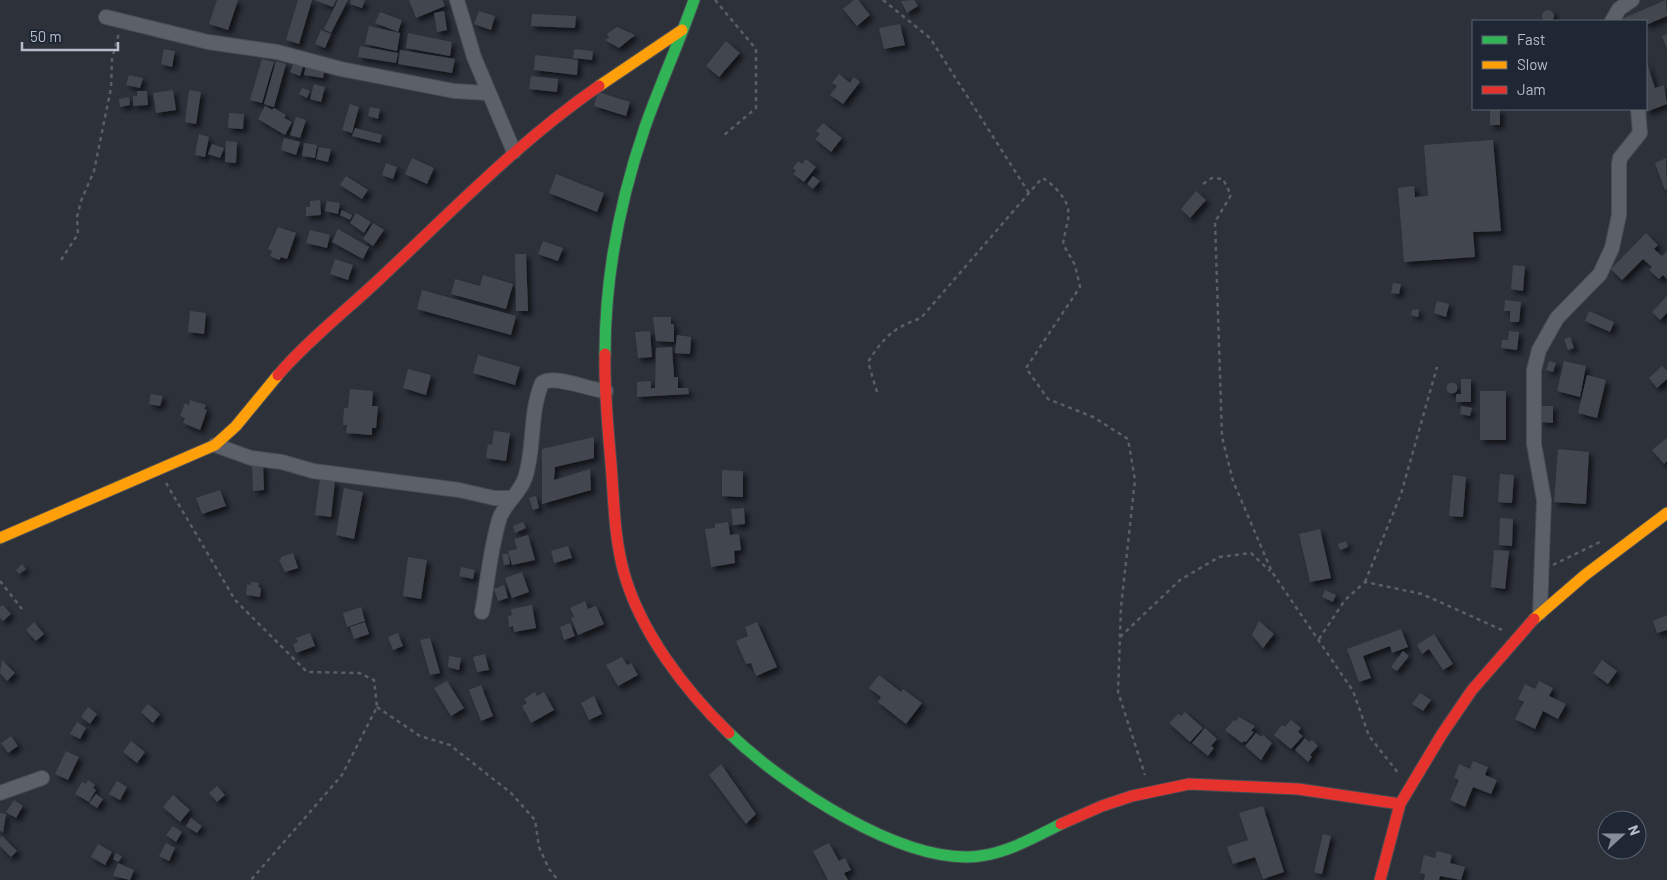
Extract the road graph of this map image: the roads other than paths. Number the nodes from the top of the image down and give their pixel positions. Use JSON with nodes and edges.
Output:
{"nodes":[{"id":1,"x":457,"y":0,"type":"edge"},
{"id":2,"x":694,"y":0,"type":"edge"},
{"id":3,"x":1632,"y":0,"type":"edge"},
{"id":4,"x":106,"y":17,"type":"dead end"},
{"id":5,"x":1613,"y":20,"type":"edge"},
{"id":6,"x":682,"y":30,"type":"junction"},
{"id":7,"x":488,"y":93,"type":"junction"},
{"id":8,"x":1638,"y":110,"type":"edge"},
{"id":9,"x":514,"y":152,"type":"junction"},
{"id":10,"x":606,"y":391,"type":"junction"},
{"id":11,"x":215,"y":445,"type":"junction"},
{"id":12,"x":511,"y":498,"type":"junction"},
{"id":13,"x":1667,"y":513,"type":"edge"},
{"id":14,"x":0,"y":538,"type":"edge"},
{"id":15,"x":482,"y":612,"type":"dead end"},
{"id":16,"x":1540,"y":613,"type":"junction"},
{"id":17,"x":42,"y":778,"type":"dead end"},
{"id":18,"x":0,"y":793,"type":"edge"},
{"id":19,"x":1400,"y":804,"type":"junction"},
{"id":20,"x":1380,"y":880,"type":"edge"}],
"edges":[{"from":1,"to":7,"type":"street"},
{"from":2,"to":6,"type":"street"},
{"from":3,"to":5,"type":"street"},
{"from":4,"to":7,"type":"street"},
{"from":6,"to":9,"type":"street"},
{"from":6,"to":10,"type":"street"},
{"from":7,"to":9,"type":"street"},
{"from":8,"to":16,"type":"street"},
{"from":9,"to":11,"type":"street"},
{"from":10,"to":12,"type":"street"},
{"from":10,"to":19,"type":"street"},
{"from":11,"to":12,"type":"street"},
{"from":11,"to":14,"type":"street"},
{"from":12,"to":15,"type":"street"},
{"from":13,"to":16,"type":"street"},
{"from":16,"to":19,"type":"street"},
{"from":17,"to":18,"type":"street"},
{"from":19,"to":20,"type":"street"}]}
